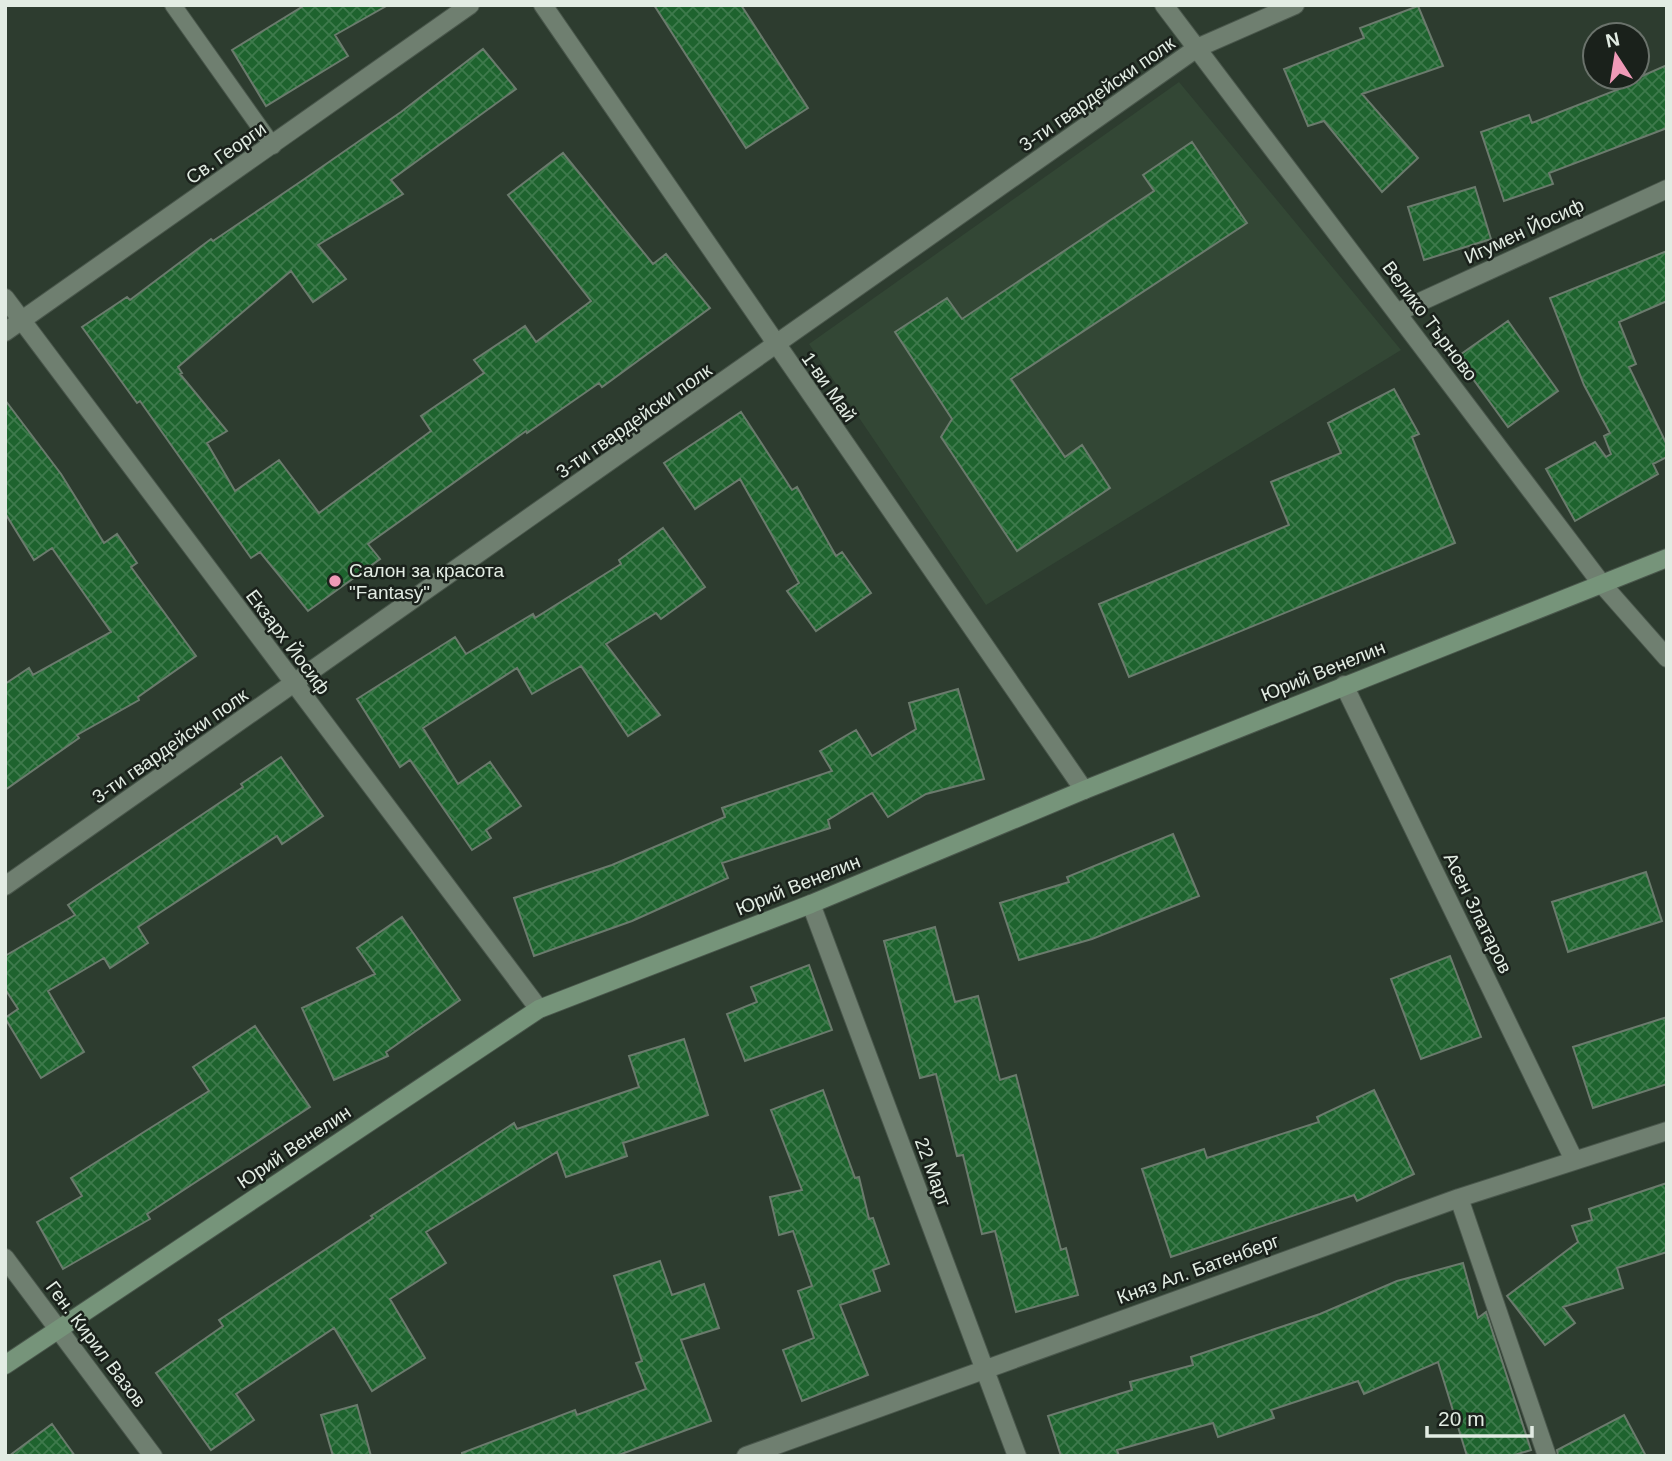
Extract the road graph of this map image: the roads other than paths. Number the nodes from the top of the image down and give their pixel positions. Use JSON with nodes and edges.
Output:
{"nodes":[{"id":1,"x":173,"y":5,"type":"edge"},
{"id":2,"x":470,"y":5,"type":"edge"},
{"id":3,"x":543,"y":5,"type":"edge"},
{"id":4,"x":1164,"y":5,"type":"edge"},
{"id":5,"x":1295,"y":5,"type":"edge"},
{"id":6,"x":1197,"y":48,"type":"junction"},
{"id":7,"x":273,"y":146,"type":"junction"},
{"id":8,"x":1667,"y":189,"type":"edge"},
{"id":9,"x":5,"y":298,"type":"edge"},
{"id":10,"x":1398,"y":312,"type":"junction"},
{"id":11,"x":22,"y":321,"type":"junction"},
{"id":12,"x":5,"y":332,"type":"edge"},
{"id":13,"x":776,"y":347,"type":"junction"},
{"id":14,"x":1667,"y":558,"type":"edge"},
{"id":15,"x":1601,"y":583,"type":"junction"},
{"id":16,"x":1667,"y":658,"type":"edge"},
{"id":17,"x":294,"y":685,"type":"junction"},
{"id":18,"x":1344,"y":685,"type":"junction"},
{"id":19,"x":1084,"y":790,"type":"junction"},
{"id":20,"x":5,"y":886,"type":"edge"},
{"id":21,"x":811,"y":904,"type":"junction"},
{"id":22,"x":539,"y":1009,"type":"junction"},
{"id":23,"x":1667,"y":1131,"type":"edge"},
{"id":24,"x":1574,"y":1160,"type":"junction"},
{"id":25,"x":1459,"y":1198,"type":"junction"},
{"id":26,"x":5,"y":1258,"type":"edge"},
{"id":27,"x":59,"y":1330,"type":"junction"},
{"id":28,"x":5,"y":1366,"type":"edge"},
{"id":29,"x":984,"y":1368,"type":"junction"},
{"id":30,"x":153,"y":1456,"type":"edge"},
{"id":31,"x":746,"y":1456,"type":"edge"},
{"id":32,"x":1017,"y":1456,"type":"edge"},
{"id":33,"x":1547,"y":1456,"type":"edge"}],
"edges":[{"from":1,"to":7,"type":"lane"},
{"from":2,"to":7,"type":"street","name":"Св. Георги"},
{"from":3,"to":13,"type":"street","name":"1-ви Май"},
{"from":4,"to":6,"type":"street","name":"Велико Търново"},
{"from":5,"to":6,"type":"street","name":"3-ти гвардейски полк"},
{"from":6,"to":10,"type":"street","name":"Велико Търново"},
{"from":6,"to":13,"type":"street","name":"3-ти гвардейски полк"},
{"from":7,"to":11,"type":"street","name":"Св. Георги"},
{"from":8,"to":10,"type":"street","name":"Игумен Йосиф"},
{"from":9,"to":11,"type":"street","name":"Екзарх Йосиф"},
{"from":10,"to":15,"type":"street","name":"Велико Търново"},
{"from":11,"to":12,"type":"street","name":"Св. Георги"},
{"from":11,"to":17,"type":"street","name":"Екзарх Йосиф"},
{"from":13,"to":17,"type":"street","name":"3-ти гвардейски полк"},
{"from":13,"to":19,"type":"street","name":"1-ви Май"},
{"from":14,"to":15,"type":"street","name":"Юрий Венелин"},
{"from":15,"to":16,"type":"street","name":"Велико Търново"},
{"from":15,"to":18,"type":"street","name":"Юрий Венелин"},
{"from":17,"to":20,"type":"street","name":"3-ти гвардейски полк"},
{"from":17,"to":22,"type":"street","name":"Екзарх Йосиф"},
{"from":18,"to":19,"type":"street","name":"Юрий Венелин"},
{"from":18,"to":24,"type":"street","name":"Асен Златаров"},
{"from":19,"to":21,"type":"street","name":"Юрий Венелин"},
{"from":21,"to":22,"type":"street","name":"Юрий Венелин"},
{"from":21,"to":29,"type":"street","name":"22 Март"},
{"from":22,"to":27,"type":"street","name":"Юрий Венелин"},
{"from":23,"to":24,"type":"street","name":"Княз Ал. Батенберг"},
{"from":24,"to":25,"type":"street","name":"Княз Ал. Батенберг"},
{"from":25,"to":29,"type":"street","name":"Княз Ал. Батенберг"},
{"from":25,"to":33,"type":"street"},
{"from":26,"to":27,"type":"street","name":"Ген. Кирил Вазов"},
{"from":27,"to":28,"type":"street","name":"Юрий Венелин"},
{"from":27,"to":30,"type":"street","name":"Ген. Кирил Вазов"},
{"from":29,"to":31,"type":"street","name":"Княз Ал. Батенберг"},
{"from":29,"to":32,"type":"street","name":"22 Март"}]}
